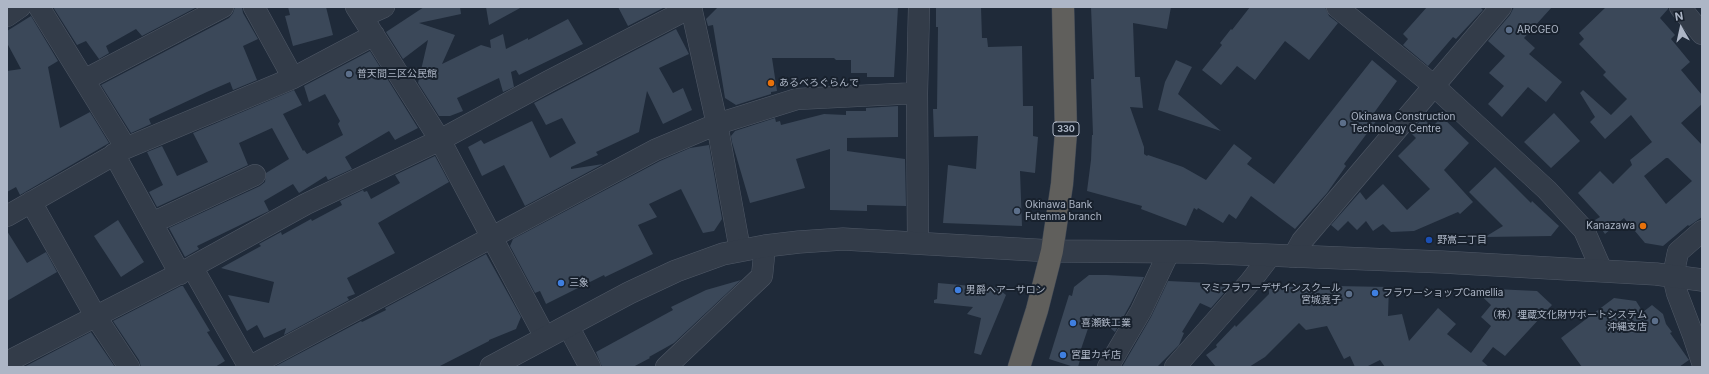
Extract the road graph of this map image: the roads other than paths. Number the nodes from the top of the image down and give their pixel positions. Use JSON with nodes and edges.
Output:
{"nodes":[{"id":1,"x":20,"y":7,"type":"edge"},
{"id":2,"x":39,"y":7,"type":"edge"},
{"id":3,"x":223,"y":7,"type":"edge"},
{"id":4,"x":254,"y":7,"type":"edge"},
{"id":5,"x":384,"y":7,"type":"edge"},
{"id":6,"x":692,"y":7,"type":"edge"},
{"id":7,"x":919,"y":7,"type":"edge"},
{"id":8,"x":1063,"y":7,"type":"edge"},
{"id":9,"x":1337,"y":7,"type":"edge"},
{"id":10,"x":1501,"y":7,"type":"edge"},
{"id":11,"x":1680,"y":7,"type":"edge"},
{"id":12,"x":359,"y":12,"type":"edge"},
{"id":13,"x":7,"y":16,"type":"edge"},
{"id":14,"x":1702,"y":34,"type":"edge"},
{"id":15,"x":374,"y":35,"type":"junction"},
{"id":16,"x":293,"y":78,"type":"junction"},
{"id":17,"x":84,"y":80,"type":"junction"},
{"id":18,"x":1433,"y":85,"type":"junction"},
{"id":19,"x":917,"y":94,"type":"junction"},
{"id":20,"x":717,"y":124,"type":"junction"},
{"id":21,"x":440,"y":140,"type":"junction"},
{"id":22,"x":120,"y":151,"type":"junction"},
{"id":23,"x":255,"y":175,"type":"dead end"},
{"id":24,"x":31,"y":202,"type":"junction"},
{"id":25,"x":8,"y":215,"type":"edge"},
{"id":26,"x":152,"y":223,"type":"junction"},
{"id":27,"x":1702,"y":231,"type":"edge"},
{"id":28,"x":493,"y":238,"type":"junction"},
{"id":29,"x":918,"y":243,"type":"junction"},
{"id":30,"x":765,"y":246,"type":"junction"},
{"id":31,"x":740,"y":250,"type":"junction"},
{"id":32,"x":1052,"y":251,"type":"junction"},
{"id":33,"x":1169,"y":252,"type":"junction"},
{"id":34,"x":1270,"y":256,"type":"junction"},
{"id":35,"x":1293,"y":257,"type":"junction"},
{"id":36,"x":186,"y":271,"type":"junction"},
{"id":37,"x":1602,"y":271,"type":"junction"},
{"id":38,"x":1673,"y":276,"type":"junction"},
{"id":39,"x":1702,"y":280,"type":"edge"},
{"id":40,"x":96,"y":317,"type":"junction"},
{"id":41,"x":568,"y":326,"type":"junction"},
{"id":42,"x":545,"y":337,"type":"junction"},
{"id":43,"x":7,"y":362,"type":"edge"},
{"id":44,"x":1702,"y":362,"type":"edge"},
{"id":45,"x":129,"y":367,"type":"edge"},
{"id":46,"x":249,"y":367,"type":"edge"},
{"id":47,"x":491,"y":367,"type":"edge"},
{"id":48,"x":590,"y":367,"type":"edge"},
{"id":49,"x":666,"y":367,"type":"edge"},
{"id":50,"x":1019,"y":367,"type":"edge"},
{"id":51,"x":1108,"y":367,"type":"edge"},
{"id":52,"x":1175,"y":367,"type":"edge"}],
"edges":[{"from":1,"to":13,"type":"street"},
{"from":2,"to":17,"type":"street"},
{"from":3,"to":17,"type":"street"},
{"from":4,"to":16,"type":"street"},
{"from":5,"to":12,"type":"street"},
{"from":6,"to":20,"type":"street"},
{"from":6,"to":21,"type":"street"},
{"from":7,"to":19,"type":"street"},
{"from":8,"to":32,"type":"highway","number":"330"},
{"from":9,"to":18,"type":"street"},
{"from":10,"to":18,"type":"street"},
{"from":11,"to":14,"type":"street"},
{"from":12,"to":15,"type":"street"},
{"from":15,"to":16,"type":"street"},
{"from":15,"to":21,"type":"street"},
{"from":16,"to":22,"type":"street"},
{"from":17,"to":22,"type":"street"},
{"from":18,"to":35,"type":"street"},
{"from":18,"to":37,"type":"street"},
{"from":19,"to":20,"type":"street"},
{"from":19,"to":29,"type":"street"},
{"from":20,"to":28,"type":"street"},
{"from":20,"to":31,"type":"street"},
{"from":21,"to":28,"type":"street"},
{"from":21,"to":36,"type":"street"},
{"from":22,"to":24,"type":"street"},
{"from":22,"to":26,"type":"street"},
{"from":23,"to":26,"type":"street"},
{"from":24,"to":25,"type":"street"},
{"from":24,"to":40,"type":"street"},
{"from":26,"to":36,"type":"street"},
{"from":27,"to":38,"type":"street"},
{"from":28,"to":42,"type":"street"},
{"from":28,"to":46,"type":"street"},
{"from":29,"to":30,"type":"street"},
{"from":29,"to":32,"type":"street"},
{"from":30,"to":31,"type":"street"},
{"from":30,"to":49,"type":"street"},
{"from":31,"to":41,"type":"street"},
{"from":32,"to":33,"type":"street"},
{"from":32,"to":50,"type":"highway","number":"330"},
{"from":33,"to":34,"type":"street"},
{"from":33,"to":51,"type":"street"},
{"from":34,"to":35,"type":"street"},
{"from":34,"to":52,"type":"street"},
{"from":35,"to":37,"type":"street"},
{"from":36,"to":40,"type":"street"},
{"from":36,"to":46,"type":"street"},
{"from":37,"to":38,"type":"street"},
{"from":38,"to":39,"type":"street"},
{"from":38,"to":44,"type":"street"},
{"from":40,"to":43,"type":"street"},
{"from":40,"to":45,"type":"street"},
{"from":41,"to":42,"type":"street"},
{"from":41,"to":48,"type":"street"},
{"from":42,"to":47,"type":"street"}]}
